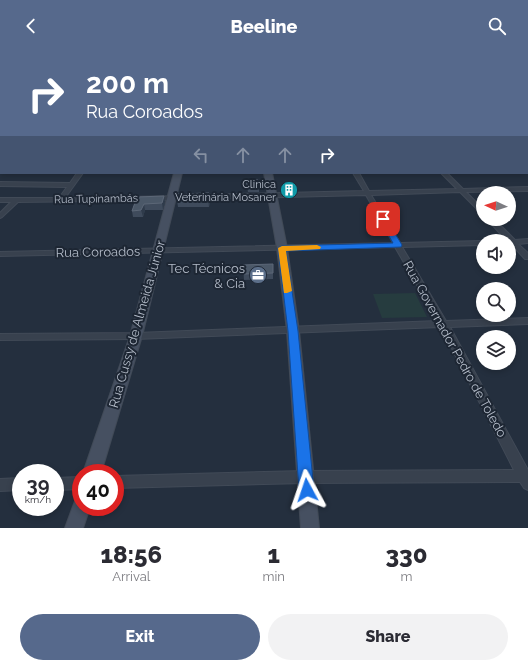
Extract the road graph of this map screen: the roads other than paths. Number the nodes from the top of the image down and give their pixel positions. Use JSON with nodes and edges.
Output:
{"nodes":[{"id":1,"x":79,"y":174,"type":"edge"},
{"id":2,"x":178,"y":174,"type":"edge"},
{"id":3,"x":268,"y":174,"type":"edge"},
{"id":4,"x":357,"y":174,"type":"edge"},
{"id":5,"x":445,"y":174,"type":"edge"},
{"id":6,"x":0,"y":184,"type":"edge"},
{"id":7,"x":71,"y":185,"type":"junction"},
{"id":8,"x":528,"y":189,"type":"edge"},
{"id":9,"x":462,"y":191,"type":"junction"},
{"id":10,"x":368,"y":193,"type":"junction"},
{"id":11,"x":271,"y":196,"type":"junction"},
{"id":12,"x":172,"y":198,"type":"junction"},
{"id":13,"x":0,"y":200,"type":"edge"},
{"id":14,"x":16,"y":200,"type":"junction"},
{"id":15,"x":60,"y":200,"type":"junction"},
{"id":16,"x":476,"y":205,"type":"edge"},
{"id":17,"x":0,"y":216,"type":"edge"},
{"id":18,"x":496,"y":226,"type":"edge"},
{"id":19,"x":504,"y":234,"type":"edge"},
{"id":20,"x":528,"y":241,"type":"edge"},
{"id":21,"x":516,"y":242,"type":"edge"},
{"id":22,"x":476,"y":243,"type":"edge"},
{"id":23,"x":398,"y":245,"type":"junction"},
{"id":24,"x":516,"y":246,"type":"edge"},
{"id":25,"x":282,"y":248,"type":"junction"},
{"id":26,"x":159,"y":251,"type":"junction"},
{"id":27,"x":0,"y":254,"type":"edge"},
{"id":28,"x":528,"y":257,"type":"edge"},
{"id":29,"x":528,"y":321,"type":"edge"},
{"id":30,"x":444,"y":324,"type":"junction"},
{"id":31,"x":293,"y":331,"type":"junction"},
{"id":32,"x":136,"y":336,"type":"junction"},
{"id":33,"x":0,"y":337,"type":"edge"},
{"id":34,"x":95,"y":464,"type":"edge"},
{"id":35,"x":305,"y":477,"type":"junction"},
{"id":36,"x":527,"y":479,"type":"edge"},
{"id":37,"x":124,"y":482,"type":"edge"},
{"id":38,"x":12,"y":484,"type":"edge"},
{"id":39,"x":0,"y":485,"type":"edge"},
{"id":40,"x":78,"y":516,"type":"edge"},
{"id":41,"x":74,"y":528,"type":"edge"},
{"id":42,"x":310,"y":528,"type":"edge"}],
"edges":[{"from":1,"to":7,"type":"street"},
{"from":2,"to":12,"type":"street","name":"Rua Cussy de Almeida Júnior"},
{"from":3,"to":11,"type":"street"},
{"from":4,"to":10,"type":"street","name":"Rua Governador Pedro de Toledo"},
{"from":5,"to":9,"type":"street"},
{"from":6,"to":7,"type":"street"},
{"from":7,"to":15,"type":"street"},
{"from":8,"to":9,"type":"street","name":"Rua Tupinambás"},
{"from":9,"to":10,"type":"street","name":"Rua Tupinambás"},
{"from":9,"to":16,"type":"street"},
{"from":10,"to":11,"type":"street","name":"Rua Tupinambás"},
{"from":10,"to":23,"type":"street","name":"Rua Governador Pedro de Toledo"},
{"from":11,"to":12,"type":"street","name":"Rua Tupinambás"},
{"from":11,"to":25,"type":"street"},
{"from":12,"to":15,"type":"street","name":"Rua Tupinambás"},
{"from":12,"to":26,"type":"street","name":"Rua Cussy de Almeida Júnior"},
{"from":13,"to":14,"type":"street","name":"Rua Tupinambás"},
{"from":14,"to":15,"type":"street","name":"Rua Tupinambás"},
{"from":14,"to":17,"type":"street"},
{"from":18,"to":19,"type":"street"},
{"from":20,"to":21,"type":"street"},
{"from":22,"to":23,"type":"street","name":"Rua Coroados"},
{"from":23,"to":25,"type":"street","name":"Rua Coroados"},
{"from":23,"to":30,"type":"street","name":"Rua Governador Pedro de Toledo"},
{"from":24,"to":28,"type":"street"},
{"from":25,"to":26,"type":"street","name":"Rua Coroados"},
{"from":25,"to":31,"type":"street"},
{"from":26,"to":27,"type":"street","name":"Rua Coroados"},
{"from":26,"to":32,"type":"street","name":"Rua Cussy de Almeida Júnior"},
{"from":29,"to":30,"type":"street"},
{"from":30,"to":31,"type":"street"},
{"from":30,"to":36,"type":"street","name":"Rua Governador Pedro de Toledo"},
{"from":31,"to":32,"type":"street"},
{"from":31,"to":35,"type":"street"},
{"from":32,"to":33,"type":"street"},
{"from":32,"to":34,"type":"street","name":"Rua Cussy de Almeida Júnior"},
{"from":35,"to":36,"type":"street"},
{"from":35,"to":37,"type":"street"},
{"from":35,"to":42,"type":"street"},
{"from":38,"to":39,"type":"street"},
{"from":40,"to":41,"type":"street"}]}
